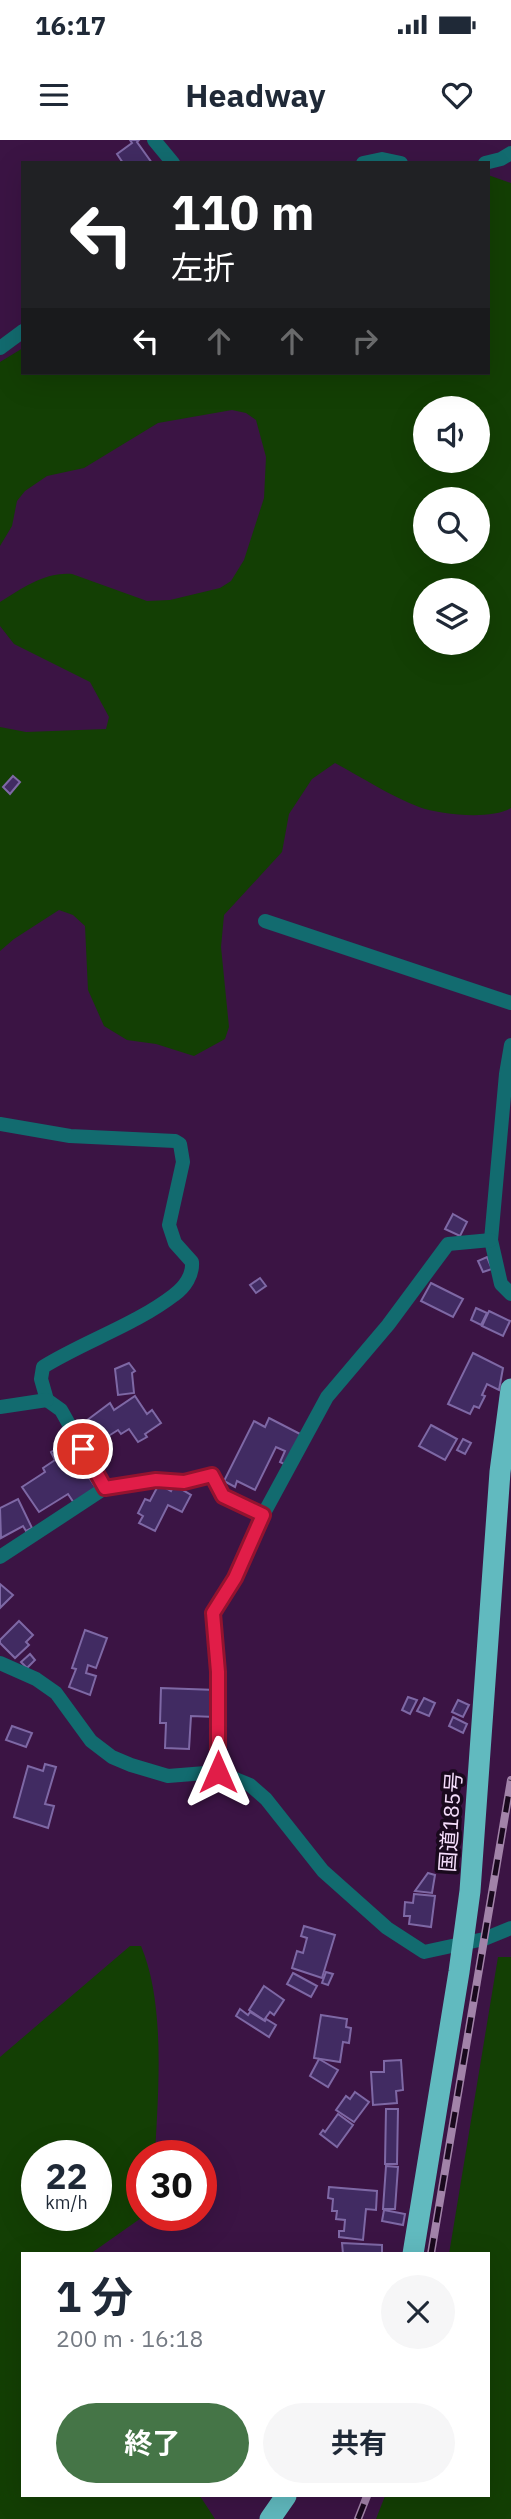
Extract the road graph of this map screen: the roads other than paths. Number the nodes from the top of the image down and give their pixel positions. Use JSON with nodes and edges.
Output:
{"nodes":[{"id":1,"x":153,"y":140,"type":"edge"},
{"id":2,"x":511,"y":153,"type":"edge"},
{"id":3,"x":171,"y":161,"type":"edge"},
{"id":4,"x":372,"y":161,"type":"edge"},
{"id":5,"x":392,"y":161,"type":"edge"},
{"id":6,"x":490,"y":162,"type":"edge"},
{"id":7,"x":21,"y":332,"type":"edge"},
{"id":8,"x":0,"y":348,"type":"edge"},
{"id":9,"x":265,"y":921,"type":"dead end"},
{"id":10,"x":511,"y":1003,"type":"edge"},
{"id":11,"x":511,"y":1045,"type":"edge"},
{"id":12,"x":0,"y":1124,"type":"edge"},
{"id":13,"x":491,"y":1240,"type":"junction"},
{"id":14,"x":511,"y":1294,"type":"edge"},
{"id":15,"x":511,"y":1389,"type":"edge"},
{"id":16,"x":47,"y":1400,"type":"junction"},
{"id":17,"x":0,"y":1407,"type":"edge"},
{"id":18,"x":105,"y":1488,"type":"junction"},
{"id":19,"x":263,"y":1515,"type":"junction"},
{"id":20,"x":0,"y":1557,"type":"edge"},
{"id":21,"x":0,"y":1663,"type":"edge"},
{"id":22,"x":218,"y":1772,"type":"junction"},
{"id":23,"x":511,"y":1928,"type":"edge"},
{"id":24,"x":462,"y":1945,"type":"junction"},
{"id":25,"x":413,"y":2252,"type":"edge"},
{"id":26,"x":285,"y":2497,"type":"edge"},
{"id":27,"x":271,"y":2519,"type":"edge"}],
"edges":[{"from":1,"to":3,"type":"street"},
{"from":2,"to":6,"type":"street"},
{"from":4,"to":5,"type":"street"},
{"from":7,"to":8,"type":"street"},
{"from":9,"to":10,"type":"street"},
{"from":11,"to":13,"type":"street"},
{"from":12,"to":16,"type":"street"},
{"from":13,"to":14,"type":"street"},
{"from":13,"to":19,"type":"street"},
{"from":15,"to":24,"type":"highway","name":"国道185号"},
{"from":16,"to":17,"type":"street"},
{"from":16,"to":18,"type":"street"},
{"from":18,"to":19,"type":"street"},
{"from":18,"to":20,"type":"street"},
{"from":19,"to":22,"type":"street"},
{"from":21,"to":22,"type":"street"},
{"from":22,"to":24,"type":"street"},
{"from":23,"to":24,"type":"street"},
{"from":24,"to":25,"type":"highway","name":"国道185号"},
{"from":26,"to":27,"type":"highway"}]}
